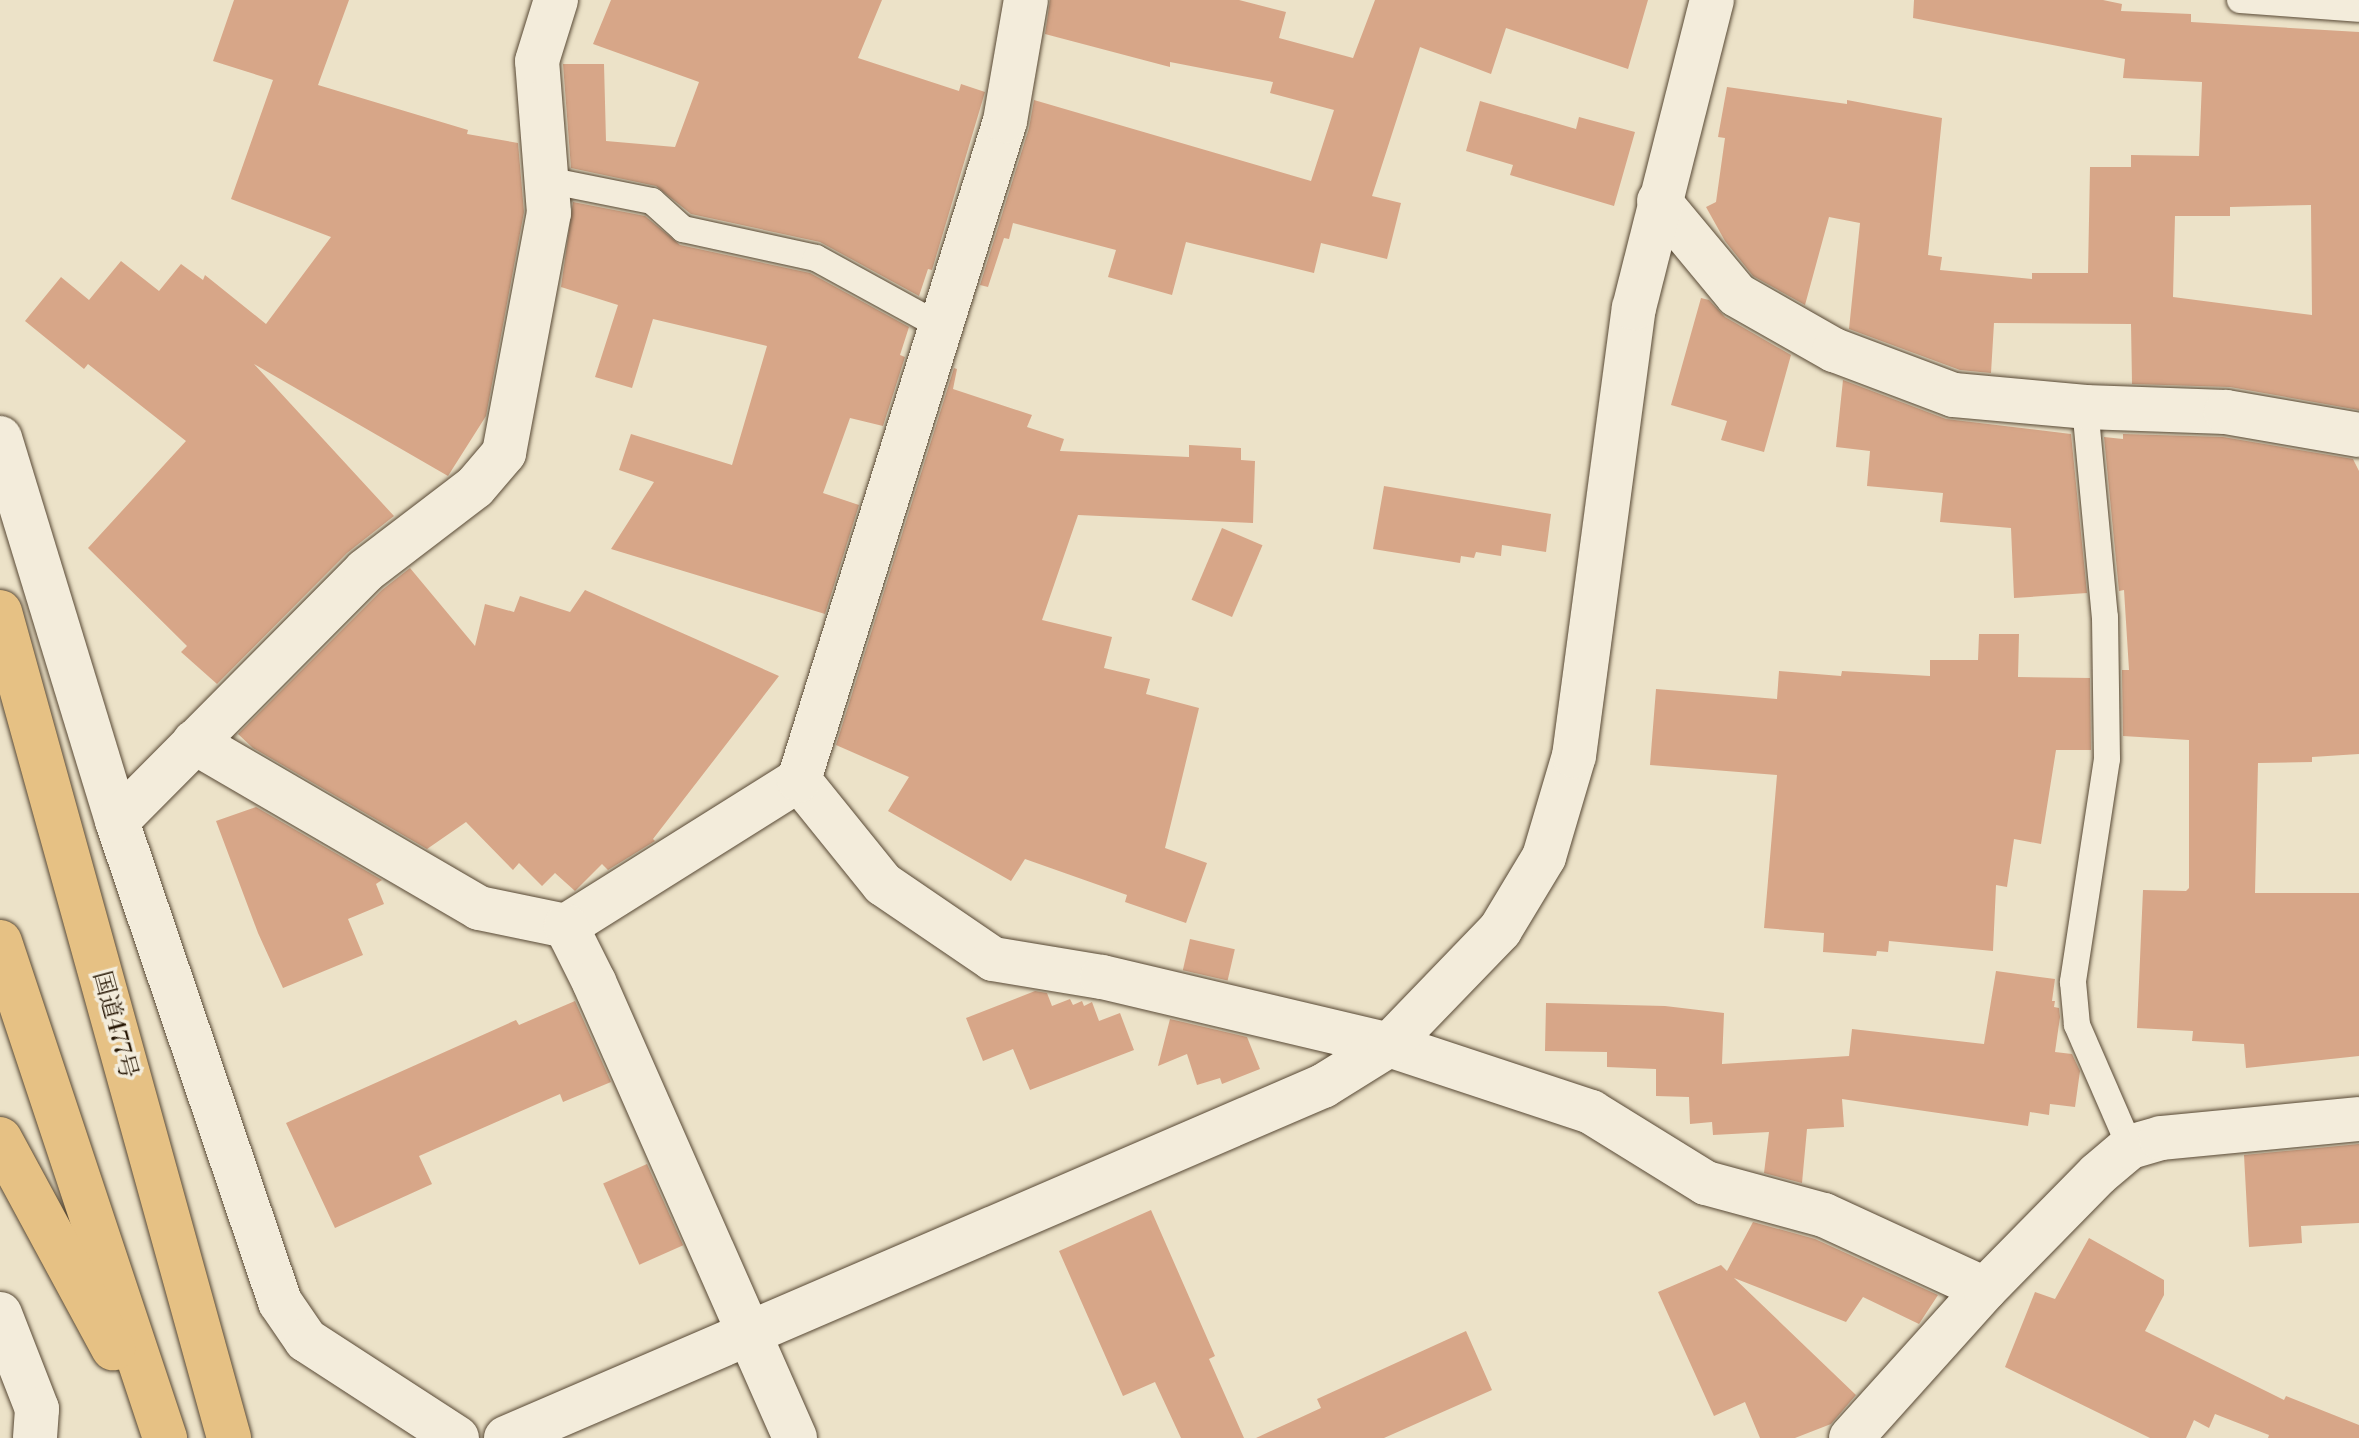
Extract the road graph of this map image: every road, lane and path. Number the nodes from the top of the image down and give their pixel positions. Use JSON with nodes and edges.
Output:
{"nodes":[{"id":1,"x":556,"y":0,"type":"edge"},
{"id":2,"x":1026,"y":0,"type":"edge"},
{"id":3,"x":1712,"y":0,"type":"edge"},
{"id":4,"x":2240,"y":0,"type":"edge"},
{"id":5,"x":2359,"y":9,"type":"edge"},
{"id":6,"x":547,"y":180,"type":"junction"},
{"id":7,"x":1659,"y":201,"type":"junction"},
{"id":8,"x":938,"y":325,"type":"junction"},
{"id":9,"x":2085,"y":407,"type":"junction"},
{"id":10,"x":2359,"y":435,"type":"edge"},
{"id":11,"x":0,"y":438,"type":"edge"},
{"id":12,"x":0,"y":612,"type":"edge"},
{"id":13,"x":194,"y":742,"type":"junction"},
{"id":14,"x":799,"y":780,"type":"junction"},
{"id":15,"x":117,"y":821,"type":"junction"},
{"id":16,"x":566,"y":926,"type":"junction"},
{"id":17,"x":0,"y":942,"type":"edge"},
{"id":18,"x":1389,"y":1045,"type":"junction"},
{"id":19,"x":2359,"y":1119,"type":"edge"},
{"id":20,"x":0,"y":1139,"type":"edge"},
{"id":21,"x":2130,"y":1147,"type":"junction"},
{"id":22,"x":1985,"y":1289,"type":"junction"},
{"id":23,"x":0,"y":1314,"type":"edge"},
{"id":24,"x":749,"y":1333,"type":"junction"},
{"id":25,"x":35,"y":1438,"type":"edge"},
{"id":26,"x":163,"y":1438,"type":"edge"},
{"id":27,"x":229,"y":1438,"type":"edge"},
{"id":28,"x":457,"y":1438,"type":"edge"},
{"id":29,"x":506,"y":1438,"type":"edge"},
{"id":30,"x":795,"y":1438,"type":"edge"},
{"id":31,"x":1851,"y":1438,"type":"edge"}],
"edges":[{"from":1,"to":6,"type":"street"},
{"from":2,"to":8,"type":"street"},
{"from":3,"to":7,"type":"street"},
{"from":4,"to":5,"type":"lane"},
{"from":6,"to":8,"type":"lane"},
{"from":6,"to":13,"type":"street"},
{"from":7,"to":9,"type":"street"},
{"from":7,"to":18,"type":"street"},
{"from":8,"to":14,"type":"street"},
{"from":9,"to":10,"type":"street"},
{"from":9,"to":21,"type":"lane"},
{"from":11,"to":15,"type":"street"},
{"from":12,"to":27,"type":"highway","name":"国道477号"},
{"from":13,"to":15,"type":"street"},
{"from":13,"to":16,"type":"street"},
{"from":14,"to":16,"type":"street"},
{"from":14,"to":18,"type":"street"},
{"from":15,"to":28,"type":"street"},
{"from":16,"to":24,"type":"street"},
{"from":17,"to":26,"type":"highway"},
{"from":18,"to":22,"type":"street"},
{"from":18,"to":24,"type":"street"},
{"from":19,"to":21,"type":"street"},
{"from":20,"to":26,"type":"highway"},
{"from":21,"to":22,"type":"street"},
{"from":22,"to":31,"type":"street"},
{"from":23,"to":25,"type":"street"},
{"from":24,"to":29,"type":"street"},
{"from":24,"to":30,"type":"street"}]}
